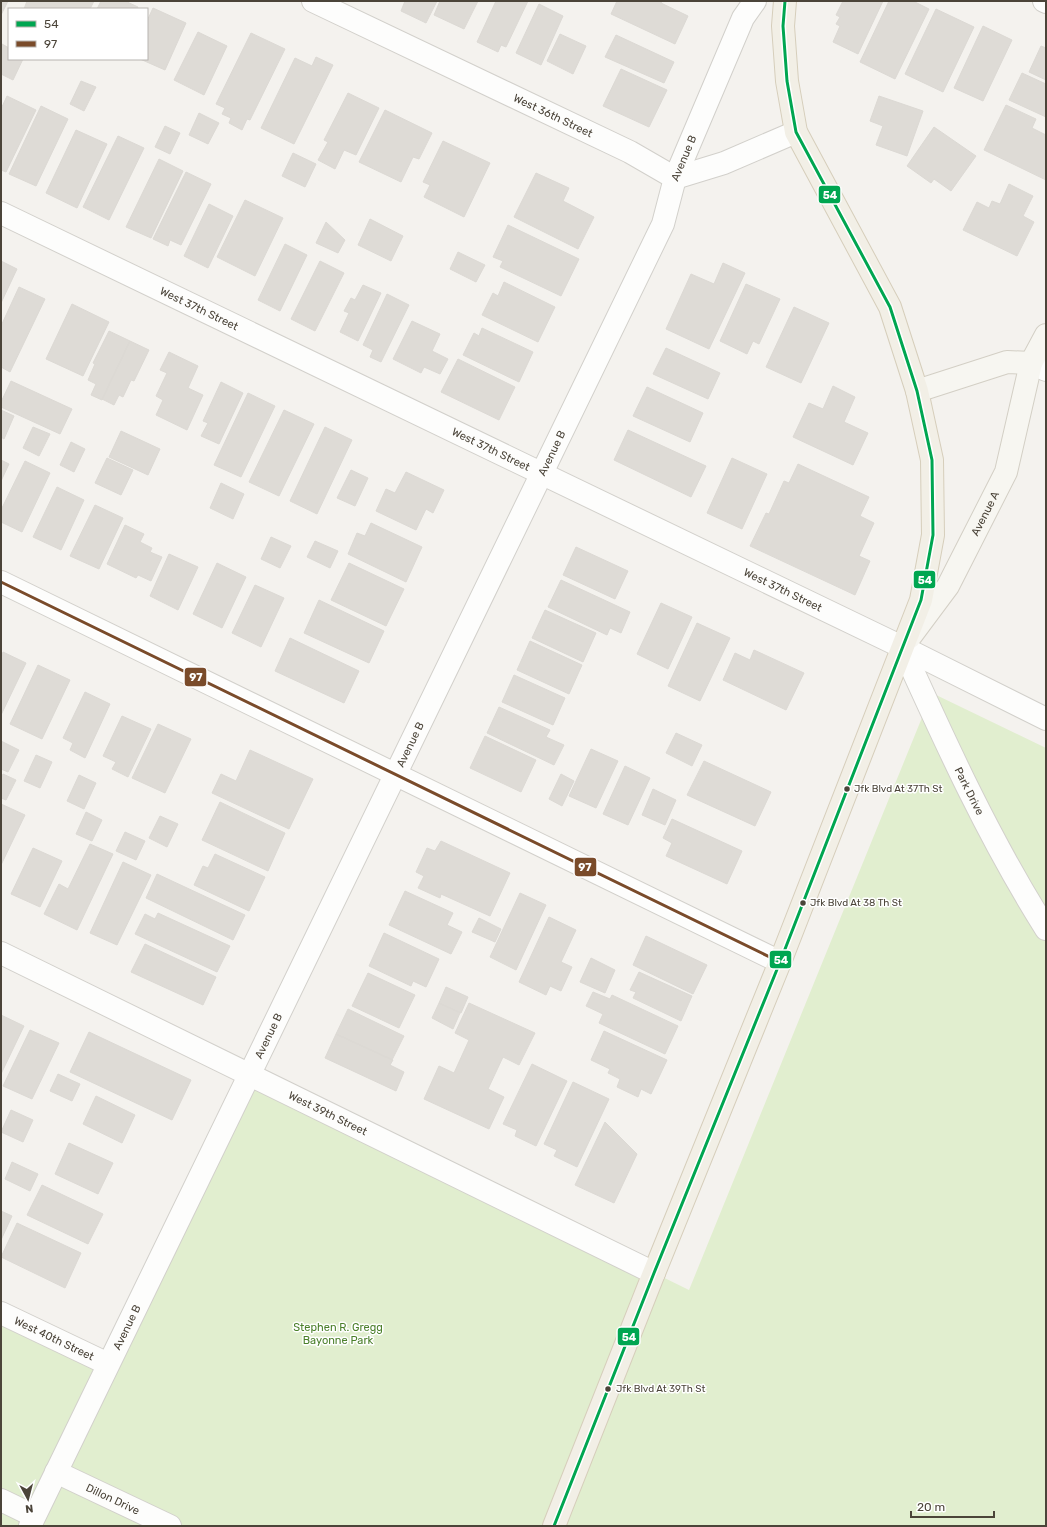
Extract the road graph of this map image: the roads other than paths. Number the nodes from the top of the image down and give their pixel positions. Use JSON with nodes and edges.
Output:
{"nodes":[{"id":1,"x":313,"y":1,"type":"edge"},
{"id":2,"x":755,"y":1,"type":"edge"},
{"id":3,"x":785,"y":1,"type":"edge"},
{"id":4,"x":796,"y":132,"type":"junction"},
{"id":5,"x":675,"y":178,"type":"junction"},
{"id":6,"x":1,"y":213,"type":"edge"},
{"id":7,"x":1046,"y":335,"type":"edge"},
{"id":8,"x":1039,"y":366,"type":"edge"},
{"id":9,"x":917,"y":391,"type":"junction"},
{"id":10,"x":542,"y":473,"type":"junction"},
{"id":11,"x":1,"y":582,"type":"edge"},
{"id":12,"x":902,"y":647,"type":"junction"},
{"id":13,"x":1046,"y":718,"type":"edge"},
{"id":14,"x":395,"y":774,"type":"junction"},
{"id":15,"x":1046,"y":929,"type":"edge"},
{"id":16,"x":1,"y":953,"type":"edge"},
{"id":17,"x":780,"y":962,"type":"junction"},
{"id":18,"x":249,"y":1074,"type":"junction"},
{"id":19,"x":654,"y":1273,"type":"junction"},
{"id":20,"x":1,"y":1312,"type":"edge"},
{"id":21,"x":108,"y":1364,"type":"junction"},
{"id":22,"x":56,"y":1472,"type":"junction"},
{"id":23,"x":1,"y":1500,"type":"edge"},
{"id":24,"x":32,"y":1521,"type":"edge"},
{"id":25,"x":170,"y":1526,"type":"edge"},
{"id":26,"x":554,"y":1526,"type":"edge"}],
"edges":[{"from":1,"to":5,"type":"street","name":"West 36th Street"},
{"from":2,"to":5,"type":"street","name":"Avenue B"},
{"from":3,"to":4,"type":"main road"},
{"from":4,"to":5,"type":"street"},
{"from":4,"to":9,"type":"main road"},
{"from":5,"to":10,"type":"street","name":"Avenue B"},
{"from":6,"to":10,"type":"street","name":"West 37th Street"},
{"from":7,"to":8,"type":"street","name":"Avenue A"},
{"from":8,"to":9,"type":"street"},
{"from":8,"to":12,"type":"street","name":"Avenue A"},
{"from":9,"to":12,"type":"main road"},
{"from":10,"to":12,"type":"street","name":"West 37th Street"},
{"from":10,"to":14,"type":"street","name":"Avenue B"},
{"from":11,"to":14,"type":"street"},
{"from":12,"to":13,"type":"street","name":"West 37th Street"},
{"from":12,"to":15,"type":"street","name":"Park Drive"},
{"from":12,"to":17,"type":"main road"},
{"from":14,"to":17,"type":"street"},
{"from":14,"to":18,"type":"street","name":"Avenue B"},
{"from":16,"to":18,"type":"street","name":"West 39th Street"},
{"from":17,"to":19,"type":"main road"},
{"from":18,"to":19,"type":"street","name":"West 39th Street"},
{"from":18,"to":21,"type":"street","name":"Avenue B"},
{"from":19,"to":26,"type":"main road"},
{"from":20,"to":21,"type":"street","name":"West 40th Street"},
{"from":21,"to":22,"type":"street","name":"Avenue B"},
{"from":22,"to":24,"type":"street","name":"Avenue B"},
{"from":22,"to":25,"type":"street","name":"Dillon Drive"},
{"from":23,"to":24,"type":"street"}]}
